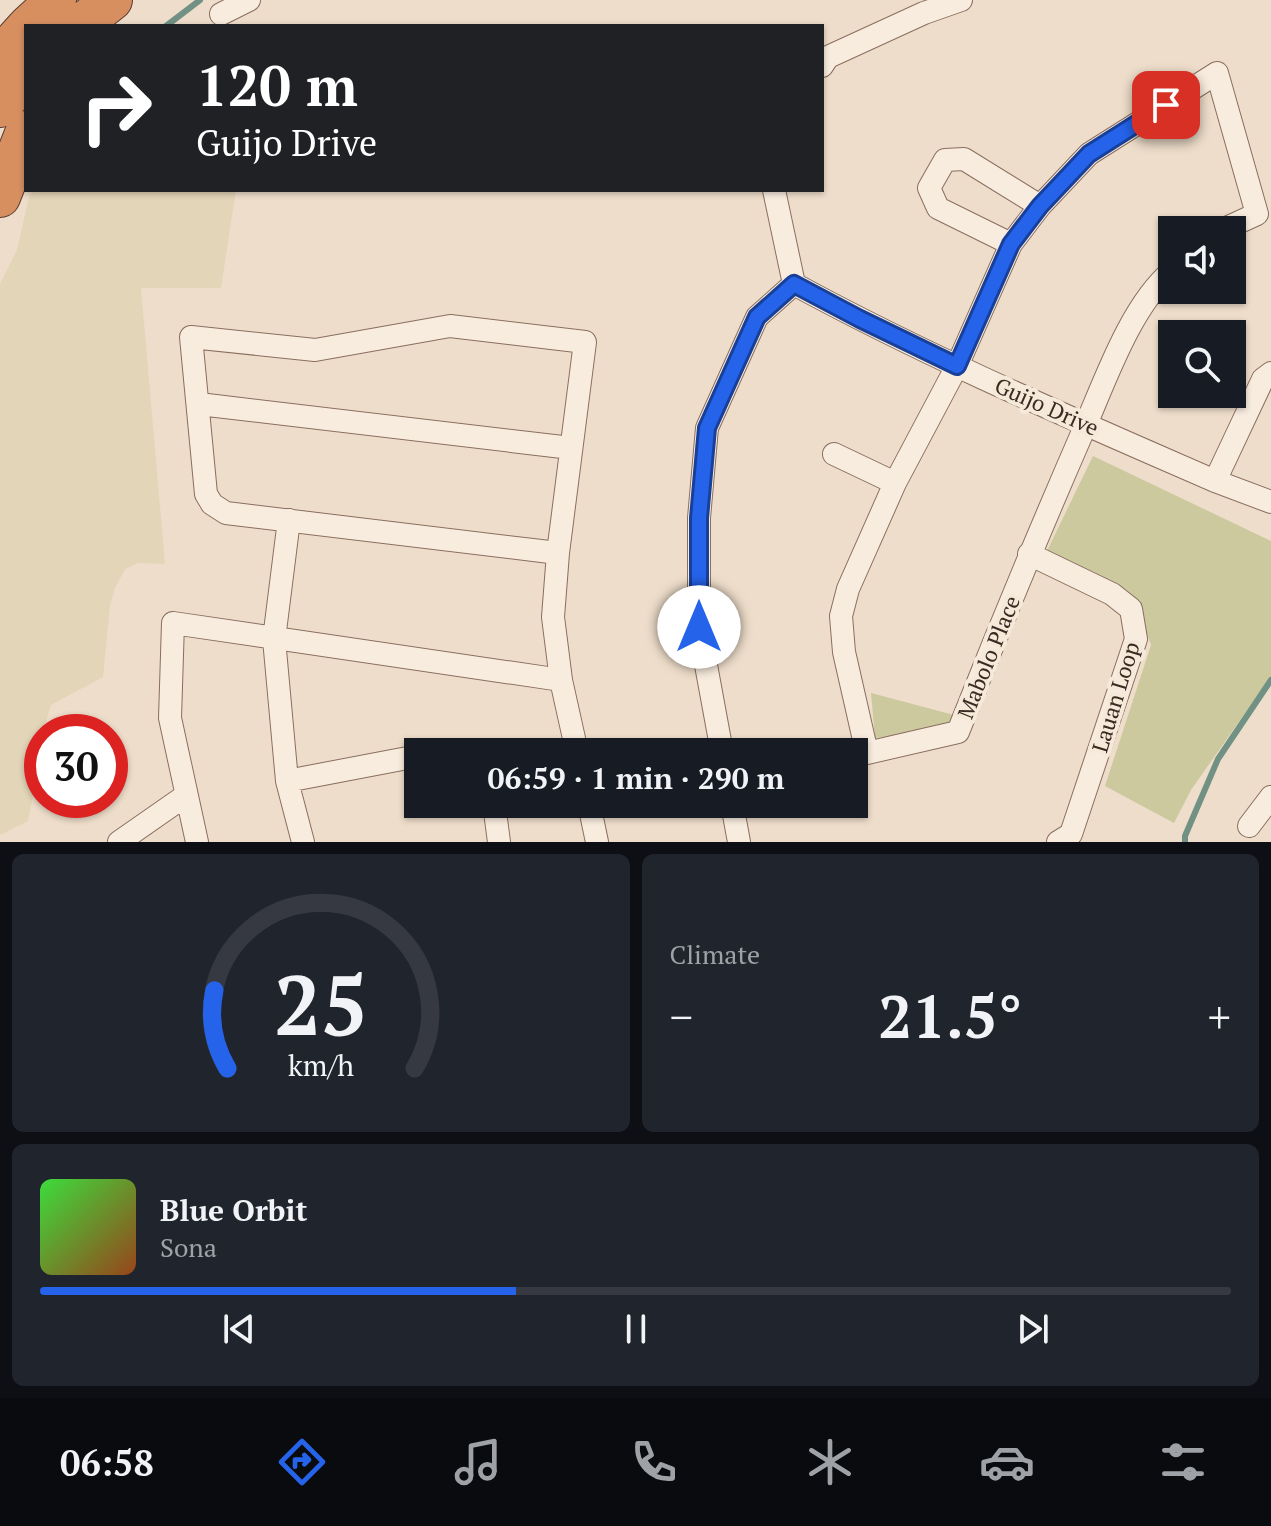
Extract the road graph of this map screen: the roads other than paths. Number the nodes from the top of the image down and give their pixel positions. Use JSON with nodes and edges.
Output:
{"nodes":[{"id":1,"x":56,"y":0,"type":"edge"},
{"id":2,"x":112,"y":0,"type":"edge"},
{"id":3,"x":131,"y":0,"type":"edge"},
{"id":4,"x":249,"y":0,"type":"edge"},
{"id":5,"x":961,"y":0,"type":"edge"},
{"id":6,"x":221,"y":14,"type":"dead end"},
{"id":7,"x":30,"y":24,"type":"edge"},
{"id":8,"x":82,"y":24,"type":"edge"},
{"id":9,"x":105,"y":24,"type":"edge"},
{"id":10,"x":24,"y":30,"type":"edge"},
{"id":11,"x":0,"y":57,"type":"edge"},
{"id":12,"x":824,"y":63,"type":"edge"},
{"id":13,"x":24,"y":78,"type":"edge"},
{"id":14,"x":0,"y":107,"type":"edge"},
{"id":15,"x":24,"y":136,"type":"edge"},
{"id":16,"x":774,"y":192,"type":"edge"},
{"id":17,"x":0,"y":197,"type":"edge"},
{"id":18,"x":1040,"y":206,"type":"junction"},
{"id":19,"x":1246,"y":219,"type":"edge"},
{"id":20,"x":1011,"y":244,"type":"junction"},
{"id":21,"x":794,"y":284,"type":"junction"},
{"id":22,"x":1158,"y":284,"type":"edge"},
{"id":23,"x":957,"y":366,"type":"junction"},
{"id":24,"x":1271,"y":373,"type":"edge"},
{"id":25,"x":199,"y":404,"type":"junction"},
{"id":26,"x":1086,"y":424,"type":"junction"},
{"id":27,"x":571,"y":448,"type":"junction"},
{"id":28,"x":834,"y":454,"type":"dead end"},
{"id":29,"x":1215,"y":481,"type":"junction"},
{"id":30,"x":895,"y":483,"type":"junction"},
{"id":31,"x":1271,"y":502,"type":"edge"},
{"id":32,"x":289,"y":520,"type":"junction"},
{"id":33,"x":558,"y":553,"type":"junction"},
{"id":34,"x":1029,"y":554,"type":"junction"},
{"id":35,"x":274,"y":639,"type":"junction"},
{"id":36,"x":561,"y":680,"type":"junction"},
{"id":37,"x":574,"y":738,"type":"edge"},
{"id":38,"x":719,"y":738,"type":"edge"},
{"id":39,"x":404,"y":759,"type":"edge"},
{"id":40,"x":287,"y":781,"type":"junction"},
{"id":41,"x":185,"y":796,"type":"junction"},
{"id":42,"x":1271,"y":797,"type":"edge"},
{"id":43,"x":496,"y":818,"type":"edge"},
{"id":44,"x":592,"y":818,"type":"edge"},
{"id":45,"x":735,"y":818,"type":"edge"},
{"id":46,"x":1249,"y":826,"type":"dead end"},
{"id":47,"x":119,"y":842,"type":"edge"},
{"id":48,"x":197,"y":842,"type":"edge"},
{"id":49,"x":303,"y":842,"type":"edge"},
{"id":50,"x":499,"y":842,"type":"edge"},
{"id":51,"x":597,"y":842,"type":"edge"},
{"id":52,"x":739,"y":842,"type":"edge"},
{"id":53,"x":1058,"y":842,"type":"edge"}],
"edges":[{"from":1,"to":7,"type":"highway"},
{"from":2,"to":8,"type":"highway"},
{"from":3,"to":9,"type":"highway"},
{"from":4,"to":6,"type":"street"},
{"from":5,"to":12,"type":"street"},
{"from":10,"to":11,"type":"highway"},
{"from":13,"to":14,"type":"highway"},
{"from":15,"to":17,"type":"highway"},
{"from":16,"to":21,"type":"street"},
{"from":18,"to":19,"type":"street","name":"Mabolo Place"},
{"from":18,"to":20,"type":"street","name":"Mabolo Place"},
{"from":18,"to":20,"type":"street"},
{"from":20,"to":23,"type":"street","name":"Mabolo Place"},
{"from":21,"to":23,"type":"street","name":"Guijo Drive"},
{"from":21,"to":38,"type":"street"},
{"from":22,"to":26,"type":"street","name":"Mabolo Place"},
{"from":23,"to":26,"type":"street","name":"Guijo Drive"},
{"from":23,"to":30,"type":"street","name":"Mabolo Place"},
{"from":24,"to":29,"type":"street"},
{"from":25,"to":27,"type":"street"},
{"from":25,"to":27,"type":"street"},
{"from":25,"to":32,"type":"street"},
{"from":26,"to":29,"type":"street","name":"Guijo Drive"},
{"from":26,"to":34,"type":"street","name":"Mabolo Place"},
{"from":27,"to":33,"type":"street"},
{"from":28,"to":30,"type":"street"},
{"from":29,"to":31,"type":"street","name":"Guijo Drive"},
{"from":30,"to":34,"type":"street","name":"Mabolo Place"},
{"from":32,"to":33,"type":"street"},
{"from":32,"to":35,"type":"street"},
{"from":33,"to":36,"type":"street"},
{"from":34,"to":53,"type":"street","name":"Lauan Loop"},
{"from":35,"to":36,"type":"street"},
{"from":35,"to":40,"type":"street"},
{"from":35,"to":41,"type":"street"},
{"from":36,"to":37,"type":"street"},
{"from":39,"to":40,"type":"street"},
{"from":40,"to":49,"type":"street"},
{"from":41,"to":47,"type":"street"},
{"from":41,"to":48,"type":"street"},
{"from":42,"to":46,"type":"street"},
{"from":43,"to":50,"type":"street"},
{"from":44,"to":51,"type":"street"},
{"from":45,"to":52,"type":"street"}]}
